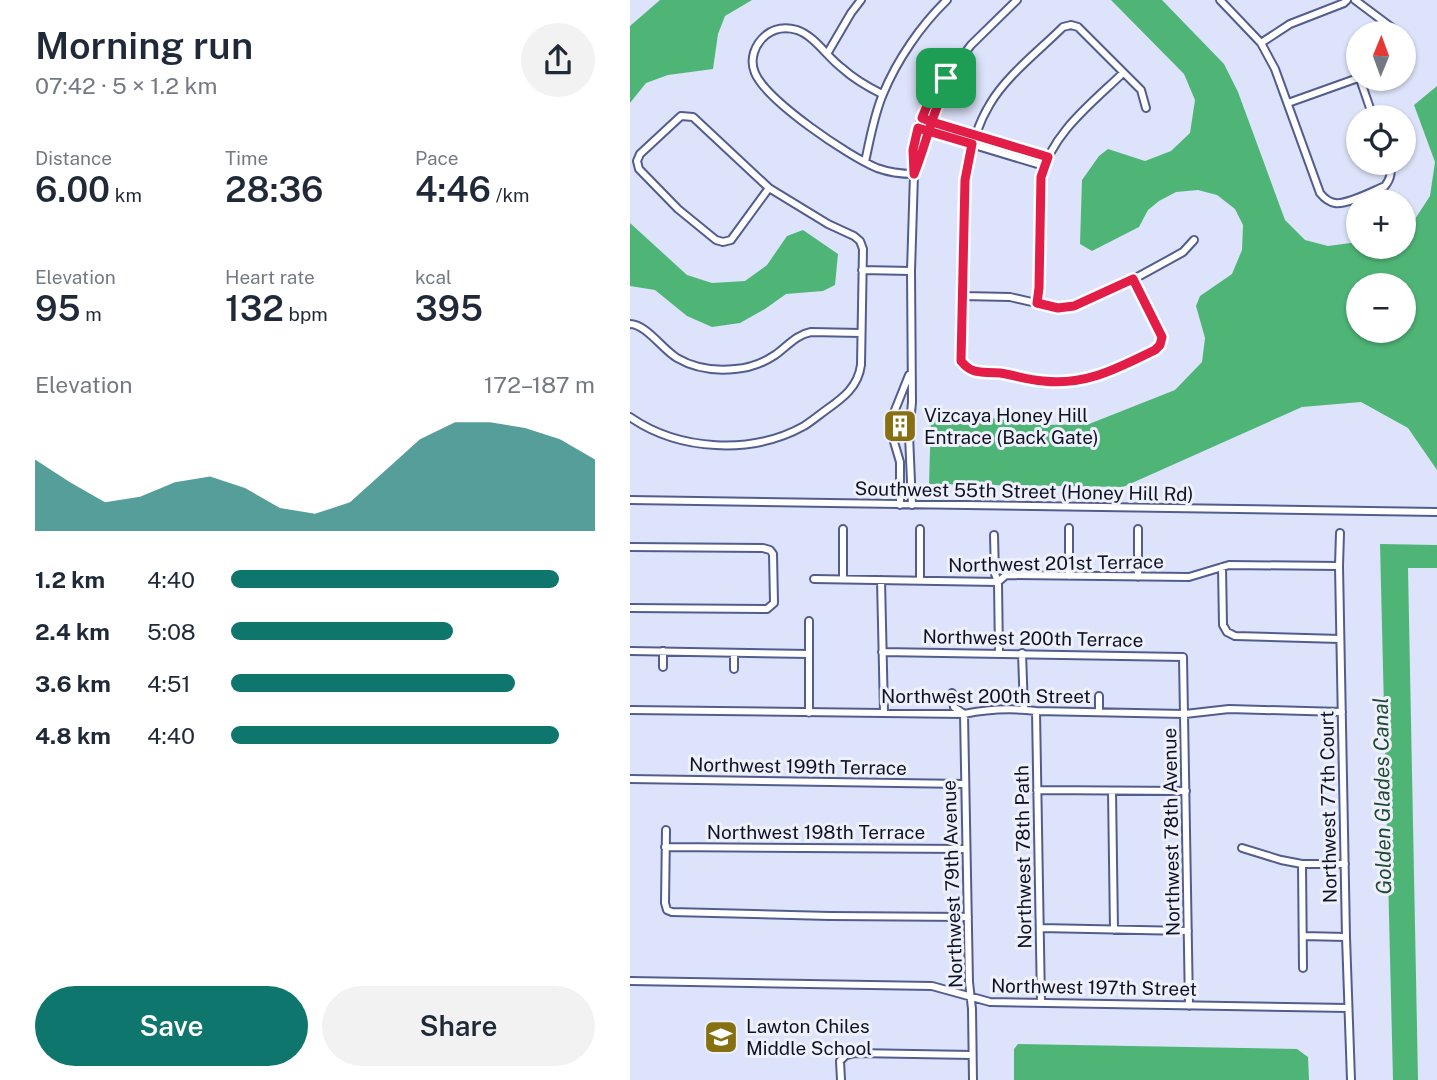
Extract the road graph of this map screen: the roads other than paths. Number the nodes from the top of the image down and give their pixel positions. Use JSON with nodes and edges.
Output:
{"nodes":[{"id":1,"x":861,"y":0,"type":"edge"},
{"id":2,"x":933,"y":0,"type":"edge"},
{"id":3,"x":947,"y":0,"type":"edge"},
{"id":4,"x":1017,"y":0,"type":"edge"},
{"id":5,"x":1220,"y":0,"type":"edge"},
{"id":6,"x":1347,"y":0,"type":"edge"},
{"id":7,"x":1355,"y":0,"type":"edge"},
{"id":8,"x":940,"y":7,"type":"junction"},
{"id":9,"x":1383,"y":21,"type":"edge"},
{"id":10,"x":1261,"y":43,"type":"junction"},
{"id":11,"x":827,"y":54,"type":"junction"},
{"id":12,"x":1124,"y":73,"type":"junction"},
{"id":13,"x":946,"y":78,"type":"junction"},
{"id":14,"x":1346,"y":83,"type":"edge"},
{"id":15,"x":883,"y":94,"type":"junction"},
{"id":16,"x":1288,"y":103,"type":"junction"},
{"id":17,"x":1146,"y":108,"type":"dead end"},
{"id":18,"x":922,"y":118,"type":"junction"},
{"id":19,"x":932,"y":122,"type":"junction"},
{"id":20,"x":918,"y":128,"type":"junction"},
{"id":21,"x":929,"y":131,"type":"junction"},
{"id":22,"x":975,"y":135,"type":"junction"},
{"id":23,"x":972,"y":144,"type":"junction"},
{"id":24,"x":1048,"y":157,"type":"junction"},
{"id":25,"x":634,"y":161,"type":"edge"},
{"id":26,"x":865,"y":162,"type":"junction"},
{"id":27,"x":1044,"y":166,"type":"junction"},
{"id":28,"x":914,"y":174,"type":"junction"},
{"id":29,"x":1390,"y":175,"type":"edge"},
{"id":30,"x":769,"y":188,"type":"junction"},
{"id":31,"x":1194,"y":240,"type":"dead end"},
{"id":32,"x":862,"y":270,"type":"junction"},
{"id":33,"x":911,"y":271,"type":"junction"},
{"id":34,"x":1133,"y":279,"type":"junction"},
{"id":35,"x":963,"y":296,"type":"junction"},
{"id":36,"x":1037,"y":303,"type":"junction"},
{"id":37,"x":630,"y":324,"type":"edge"},
{"id":38,"x":861,"y":333,"type":"junction"},
{"id":39,"x":912,"y":367,"type":"junction"},
{"id":40,"x":630,"y":417,"type":"edge"},
{"id":41,"x":630,"y":500,"type":"edge"},
{"id":42,"x":900,"y":505,"type":"junction"},
{"id":43,"x":912,"y":505,"type":"junction"},
{"id":44,"x":1437,"y":513,"type":"edge"},
{"id":45,"x":1069,"y":528,"type":"dead end"},
{"id":46,"x":843,"y":529,"type":"dead end"},
{"id":47,"x":920,"y":529,"type":"dead end"},
{"id":48,"x":1138,"y":529,"type":"dead end"},
{"id":49,"x":1339,"y":533,"type":"dead end"},
{"id":50,"x":994,"y":535,"type":"dead end"},
{"id":51,"x":630,"y":547,"type":"edge"},
{"id":52,"x":1339,"y":566,"type":"junction"},
{"id":53,"x":1222,"y":567,"type":"junction"},
{"id":54,"x":1069,"y":576,"type":"junction"},
{"id":55,"x":1138,"y":576,"type":"junction"},
{"id":56,"x":814,"y":579,"type":"dead end"},
{"id":57,"x":842,"y":579,"type":"junction"},
{"id":58,"x":881,"y":580,"type":"junction"},
{"id":59,"x":920,"y":580,"type":"junction"},
{"id":60,"x":998,"y":582,"type":"junction"},
{"id":61,"x":630,"y":608,"type":"edge"},
{"id":62,"x":809,"y":621,"type":"dead end"},
{"id":63,"x":1340,"y":639,"type":"junction"},
{"id":64,"x":630,"y":651,"type":"edge"},
{"id":65,"x":663,"y":651,"type":"junction"},
{"id":66,"x":882,"y":652,"type":"junction"},
{"id":67,"x":1022,"y":653,"type":"junction"},
{"id":68,"x":734,"y":654,"type":"junction"},
{"id":69,"x":809,"y":654,"type":"junction"},
{"id":70,"x":999,"y":654,"type":"junction"},
{"id":71,"x":1183,"y":657,"type":"joint"},
{"id":72,"x":663,"y":667,"type":"dead end"},
{"id":73,"x":734,"y":669,"type":"dead end"},
{"id":74,"x":952,"y":693,"type":"dead end"},
{"id":75,"x":1099,"y":696,"type":"dead end"},
{"id":76,"x":630,"y":710,"type":"edge"},
{"id":77,"x":1024,"y":710,"type":"junction"},
{"id":78,"x":1036,"y":711,"type":"junction"},
{"id":79,"x":1099,"y":712,"type":"junction"},
{"id":80,"x":1342,"y":712,"type":"junction"},
{"id":81,"x":810,"y":713,"type":"junction"},
{"id":82,"x":884,"y":713,"type":"junction"},
{"id":83,"x":964,"y":714,"type":"junction"},
{"id":84,"x":1185,"y":714,"type":"junction"},
{"id":85,"x":630,"y":779,"type":"edge"},
{"id":86,"x":965,"y":784,"type":"junction"},
{"id":87,"x":1037,"y":790,"type":"junction"},
{"id":88,"x":1111,"y":790,"type":"junction"},
{"id":89,"x":1186,"y":791,"type":"junction"},
{"id":90,"x":666,"y":830,"type":"dead end"},
{"id":91,"x":665,"y":847,"type":"junction"},
{"id":92,"x":1242,"y":848,"type":"dead end"},
{"id":93,"x":967,"y":849,"type":"junction"},
{"id":94,"x":1302,"y":864,"type":"junction"},
{"id":95,"x":1345,"y":864,"type":"junction"},
{"id":96,"x":968,"y":917,"type":"junction"},
{"id":97,"x":1040,"y":928,"type":"junction"},
{"id":98,"x":1114,"y":930,"type":"junction"},
{"id":99,"x":1188,"y":931,"type":"junction"},
{"id":100,"x":1303,"y":936,"type":"junction"},
{"id":101,"x":1346,"y":937,"type":"junction"},
{"id":102,"x":1303,"y":968,"type":"dead end"},
{"id":103,"x":630,"y":981,"type":"edge"},
{"id":104,"x":971,"y":998,"type":"junction"},
{"id":105,"x":1041,"y":1003,"type":"junction"},
{"id":106,"x":1189,"y":1006,"type":"junction"},
{"id":107,"x":1348,"y":1008,"type":"junction"},
{"id":108,"x":972,"y":1055,"type":"junction"},
{"id":109,"x":841,"y":1080,"type":"edge"},
{"id":110,"x":973,"y":1080,"type":"edge"},
{"id":111,"x":1350,"y":1080,"type":"edge"}],
"edges":[{"from":1,"to":11,"type":"street"},
{"from":2,"to":8,"type":"street"},
{"from":3,"to":8,"type":"street"},
{"from":4,"to":13,"type":"street"},
{"from":5,"to":10,"type":"street"},
{"from":6,"to":10,"type":"street"},
{"from":7,"to":9,"type":"street"},
{"from":8,"to":15,"type":"street"},
{"from":10,"to":16,"type":"street"},
{"from":11,"to":15,"type":"street"},
{"from":11,"to":26,"type":"street"},
{"from":12,"to":17,"type":"street"},
{"from":12,"to":22,"type":"street"},
{"from":12,"to":24,"type":"street"},
{"from":13,"to":18,"type":"street"},
{"from":13,"to":19,"type":"street"},
{"from":14,"to":16,"type":"street"},
{"from":15,"to":26,"type":"street"},
{"from":16,"to":29,"type":"street"},
{"from":18,"to":19,"type":"street"},
{"from":18,"to":20,"type":"street"},
{"from":19,"to":21,"type":"street"},
{"from":19,"to":22,"type":"street"},
{"from":20,"to":21,"type":"street"},
{"from":20,"to":28,"type":"street"},
{"from":21,"to":23,"type":"street"},
{"from":21,"to":28,"type":"street"},
{"from":22,"to":23,"type":"street"},
{"from":22,"to":24,"type":"street"},
{"from":23,"to":27,"type":"street"},
{"from":23,"to":35,"type":"street"},
{"from":24,"to":27,"type":"street"},
{"from":25,"to":30,"type":"street"},
{"from":25,"to":30,"type":"street"},
{"from":26,"to":28,"type":"street"},
{"from":27,"to":36,"type":"street"},
{"from":28,"to":33,"type":"street"},
{"from":30,"to":32,"type":"street"},
{"from":31,"to":34,"type":"street"},
{"from":32,"to":33,"type":"street"},
{"from":32,"to":38,"type":"street"},
{"from":33,"to":39,"type":"street"},
{"from":34,"to":35,"type":"street"},
{"from":34,"to":36,"type":"street"},
{"from":35,"to":36,"type":"street"},
{"from":37,"to":38,"type":"street"},
{"from":38,"to":40,"type":"street"},
{"from":39,"to":42,"type":"street"},
{"from":39,"to":43,"type":"street"},
{"from":41,"to":42,"type":"street","name":"Southwest 55th Street (Honey Hill Rd)"},
{"from":42,"to":43,"type":"street","name":"Southwest 55th Street (Honey Hill Rd)"},
{"from":43,"to":44,"type":"street","name":"Southwest 55th Street (Honey Hill Rd)"},
{"from":45,"to":54,"type":"street"},
{"from":46,"to":57,"type":"street"},
{"from":47,"to":59,"type":"street"},
{"from":48,"to":55,"type":"street"},
{"from":49,"to":52,"type":"street","name":"Northwest 77th Court"},
{"from":50,"to":60,"type":"street"},
{"from":51,"to":61,"type":"street"},
{"from":52,"to":53,"type":"street","name":"Northwest 201st Terrace"},
{"from":52,"to":63,"type":"street","name":"Northwest 77th Court"},
{"from":53,"to":55,"type":"street","name":"Northwest 201st Terrace"},
{"from":53,"to":63,"type":"street"},
{"from":54,"to":55,"type":"street","name":"Northwest 201st Terrace"},
{"from":54,"to":60,"type":"street","name":"Northwest 201st Terrace"},
{"from":56,"to":57,"type":"street","name":"Northwest 201st Terrace"},
{"from":57,"to":58,"type":"street","name":"Northwest 201st Terrace"},
{"from":58,"to":59,"type":"street","name":"Northwest 201st Terrace"},
{"from":58,"to":66,"type":"street"},
{"from":59,"to":60,"type":"street","name":"Northwest 201st Terrace"},
{"from":60,"to":70,"type":"street"},
{"from":62,"to":69,"type":"street"},
{"from":63,"to":80,"type":"street","name":"Northwest 77th Court"},
{"from":64,"to":65,"type":"street"},
{"from":65,"to":68,"type":"street"},
{"from":65,"to":72,"type":"street"},
{"from":66,"to":70,"type":"street","name":"Northwest 200th Terrace"},
{"from":66,"to":82,"type":"street"},
{"from":67,"to":70,"type":"street","name":"Northwest 200th Terrace"},
{"from":67,"to":71,"type":"street","name":"Northwest 200th Terrace"},
{"from":67,"to":77,"type":"street"},
{"from":68,"to":69,"type":"street"},
{"from":68,"to":73,"type":"street"},
{"from":69,"to":81,"type":"street"},
{"from":71,"to":84,"type":"street","name":"Northwest 78th Avenue"},
{"from":74,"to":83,"type":"street","name":"Northwest 79th Avenue"},
{"from":75,"to":79,"type":"street"},
{"from":76,"to":81,"type":"street","name":"Northwest 200th Street"},
{"from":77,"to":78,"type":"street","name":"Northwest 200th Street"},
{"from":77,"to":83,"type":"street","name":"Northwest 200th Street"},
{"from":78,"to":79,"type":"street","name":"Northwest 200th Street"},
{"from":78,"to":87,"type":"street","name":"Northwest 78th Path"},
{"from":79,"to":84,"type":"street","name":"Northwest 200th Street"},
{"from":80,"to":84,"type":"street","name":"Northwest 200th Street"},
{"from":80,"to":95,"type":"street","name":"Northwest 77th Court"},
{"from":81,"to":82,"type":"street","name":"Northwest 200th Street"},
{"from":82,"to":83,"type":"street","name":"Northwest 200th Street"},
{"from":83,"to":86,"type":"street","name":"Northwest 79th Avenue"},
{"from":84,"to":89,"type":"street","name":"Northwest 78th Avenue"},
{"from":85,"to":86,"type":"street","name":"Northwest 199th Terrace"},
{"from":86,"to":93,"type":"street","name":"Northwest 79th Avenue"},
{"from":87,"to":88,"type":"street"},
{"from":87,"to":97,"type":"street","name":"Northwest 78th Path"},
{"from":88,"to":89,"type":"street"},
{"from":88,"to":98,"type":"street"},
{"from":89,"to":99,"type":"street","name":"Northwest 78th Avenue"},
{"from":90,"to":91,"type":"street"},
{"from":91,"to":93,"type":"street","name":"Northwest 198th Terrace"},
{"from":91,"to":96,"type":"street"},
{"from":92,"to":94,"type":"street"},
{"from":93,"to":96,"type":"street","name":"Northwest 79th Avenue"},
{"from":94,"to":95,"type":"street"},
{"from":94,"to":100,"type":"street"},
{"from":95,"to":101,"type":"street","name":"Northwest 77th Court"},
{"from":96,"to":104,"type":"street","name":"Northwest 79th Avenue"},
{"from":97,"to":98,"type":"street"},
{"from":97,"to":105,"type":"street","name":"Northwest 78th Path"},
{"from":98,"to":99,"type":"street"},
{"from":99,"to":106,"type":"street","name":"Northwest 78th Avenue"},
{"from":100,"to":101,"type":"street"},
{"from":100,"to":102,"type":"street"},
{"from":101,"to":107,"type":"street","name":"Northwest 77th Court"},
{"from":103,"to":104,"type":"street","name":"Northwest 197th Street"},
{"from":104,"to":105,"type":"street","name":"Northwest 197th Street"},
{"from":104,"to":108,"type":"street","name":"Northwest 79th Avenue"},
{"from":105,"to":106,"type":"street","name":"Northwest 197th Street"},
{"from":106,"to":107,"type":"street","name":"Northwest 197th Street"},
{"from":107,"to":111,"type":"street","name":"Northwest 77th Court"},
{"from":108,"to":109,"type":"street"},
{"from":108,"to":110,"type":"street","name":"Northwest 79th Avenue"}]}
